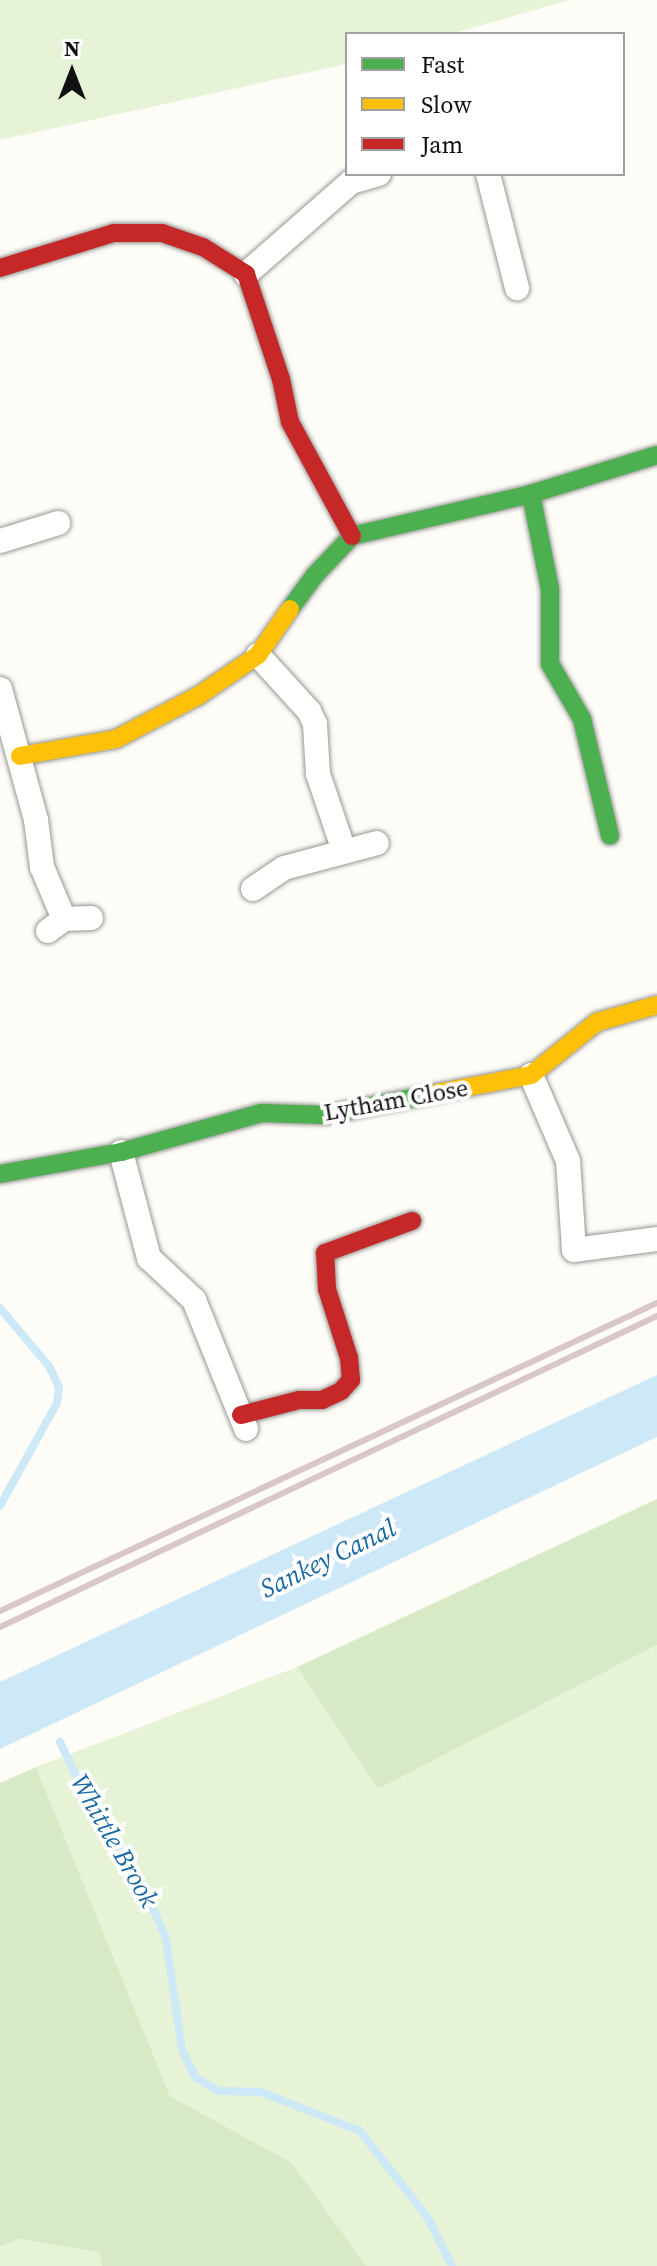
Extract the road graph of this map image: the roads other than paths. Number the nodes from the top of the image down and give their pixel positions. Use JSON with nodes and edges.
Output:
{"nodes":[{"id":1,"x":372,"y":176,"type":"edge"},
{"id":2,"x":489,"y":176,"type":"edge"},
{"id":3,"x":0,"y":268,"type":"edge"},
{"id":4,"x":246,"y":274,"type":"junction"},
{"id":5,"x":517,"y":288,"type":"dead end"},
{"id":6,"x":657,"y":455,"type":"edge"},
{"id":7,"x":531,"y":494,"type":"junction"},
{"id":8,"x":58,"y":523,"type":"dead end"},
{"id":9,"x":352,"y":536,"type":"junction"},
{"id":10,"x":0,"y":541,"type":"edge"},
{"id":11,"x":258,"y":655,"type":"junction"},
{"id":12,"x":0,"y":689,"type":"edge"},
{"id":13,"x":20,"y":756,"type":"junction"},
{"id":14,"x":610,"y":836,"type":"dead end"},
{"id":15,"x":377,"y":843,"type":"dead end"},
{"id":16,"x":344,"y":851,"type":"junction"},
{"id":17,"x":253,"y":889,"type":"dead end"},
{"id":18,"x":91,"y":918,"type":"dead end"},
{"id":19,"x":657,"y":1005,"type":"edge"},
{"id":20,"x":531,"y":1075,"type":"junction"},
{"id":21,"x":121,"y":1152,"type":"junction"},
{"id":22,"x":0,"y":1174,"type":"edge"},
{"id":23,"x":412,"y":1221,"type":"dead end"},
{"id":24,"x":657,"y":1239,"type":"edge"},
{"id":25,"x":244,"y":1422,"type":"joint"}],
"edges":[{"from":1,"to":4,"type":"street"},
{"from":2,"to":5,"type":"street"},
{"from":3,"to":4,"type":"street"},
{"from":4,"to":9,"type":"street"},
{"from":6,"to":7,"type":"street"},
{"from":7,"to":9,"type":"street"},
{"from":7,"to":14,"type":"street"},
{"from":8,"to":10,"type":"street"},
{"from":9,"to":11,"type":"street"},
{"from":11,"to":13,"type":"street"},
{"from":11,"to":16,"type":"street"},
{"from":12,"to":13,"type":"street"},
{"from":13,"to":18,"type":"street"},
{"from":15,"to":16,"type":"street"},
{"from":16,"to":17,"type":"street"},
{"from":19,"to":20,"type":"street","name":"Lytham Close"},
{"from":20,"to":21,"type":"street","name":"Lytham Close"},
{"from":20,"to":24,"type":"street"},
{"from":21,"to":22,"type":"street","name":"Lytham Close"},
{"from":21,"to":25,"type":"street"},
{"from":23,"to":25,"type":"street"}]}
